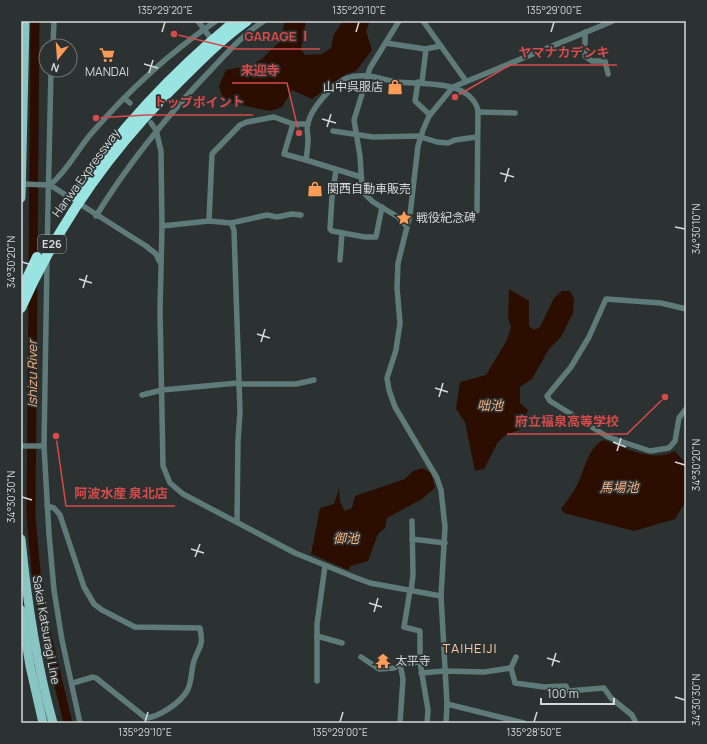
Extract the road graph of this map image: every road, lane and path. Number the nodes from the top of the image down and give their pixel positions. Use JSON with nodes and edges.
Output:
{"nodes":[{"id":1,"x":25,"y":21,"type":"edge"},
{"id":2,"x":54,"y":21,"type":"edge"},
{"id":3,"x":198,"y":21,"type":"edge"},
{"id":4,"x":216,"y":21,"type":"edge"},
{"id":5,"x":234,"y":21,"type":"edge"},
{"id":6,"x":247,"y":21,"type":"edge"},
{"id":7,"x":264,"y":21,"type":"edge"},
{"id":8,"x":399,"y":21,"type":"edge"},
{"id":9,"x":423,"y":21,"type":"edge"},
{"id":10,"x":613,"y":21,"type":"edge"},
{"id":11,"x":203,"y":30,"type":"junction"},
{"id":12,"x":585,"y":32,"type":"junction"},
{"id":13,"x":209,"y":36,"type":"dead end"},
{"id":14,"x":53,"y":38,"type":"edge"},
{"id":15,"x":386,"y":43,"type":"junction"},
{"id":16,"x":441,"y":46,"type":"junction"},
{"id":17,"x":220,"y":49,"type":"dead end"},
{"id":18,"x":426,"y":49,"type":"junction"},
{"id":19,"x":225,"y":55,"type":"junction"},
{"id":20,"x":368,"y":74,"type":"junction"},
{"id":21,"x":608,"y":74,"type":"dead end"},
{"id":22,"x":51,"y":78,"type":"edge"},
{"id":23,"x":466,"y":81,"type":"junction"},
{"id":24,"x":420,"y":82,"type":"junction"},
{"id":25,"x":453,"y":87,"type":"junction"},
{"id":26,"x":124,"y":98,"type":"junction"},
{"id":27,"x":130,"y":103,"type":"dead end"},
{"id":28,"x":478,"y":112,"type":"junction"},
{"id":29,"x":515,"y":113,"type":"dead end"},
{"id":30,"x":430,"y":115,"type":"junction"},
{"id":31,"x":151,"y":123,"type":"dead end"},
{"id":32,"x":293,"y":124,"type":"junction"},
{"id":33,"x":308,"y":124,"type":"junction"},
{"id":34,"x":156,"y":130,"type":"junction"},
{"id":35,"x":333,"y":132,"type":"dead end"},
{"id":36,"x":357,"y":136,"type":"junction"},
{"id":37,"x":421,"y":137,"type":"junction"},
{"id":38,"x":477,"y":137,"type":"junction"},
{"id":39,"x":306,"y":160,"type":"junction"},
{"id":40,"x":336,"y":170,"type":"junction"},
{"id":41,"x":361,"y":177,"type":"junction"},
{"id":42,"x":87,"y":182,"type":"junction"},
{"id":43,"x":23,"y":184,"type":"edge"},
{"id":44,"x":50,"y":185,"type":"junction"},
{"id":45,"x":21,"y":198,"type":"edge"},
{"id":46,"x":382,"y":207,"type":"junction"},
{"id":47,"x":477,"y":211,"type":"dead end"},
{"id":48,"x":301,"y":215,"type":"dead end"},
{"id":49,"x":410,"y":215,"type":"junction"},
{"id":50,"x":96,"y":216,"type":"junction"},
{"id":51,"x":396,"y":216,"type":"junction"},
{"id":52,"x":209,"y":221,"type":"junction"},
{"id":53,"x":231,"y":223,"type":"junction"},
{"id":54,"x":162,"y":226,"type":"junction"},
{"id":55,"x":406,"y":228,"type":"junction"},
{"id":56,"x":342,"y":233,"type":"junction"},
{"id":57,"x":340,"y":260,"type":"dead end"},
{"id":58,"x":160,"y":265,"type":"junction"},
{"id":59,"x":21,"y":291,"type":"edge"},
{"id":60,"x":21,"y":308,"type":"edge"},
{"id":61,"x":686,"y":310,"type":"edge"},
{"id":62,"x":314,"y":380,"type":"dead end"},
{"id":63,"x":238,"y":384,"type":"junction"},
{"id":64,"x":162,"y":390,"type":"junction"},
{"id":65,"x":142,"y":395,"type":"dead end"},
{"id":66,"x":686,"y":409,"type":"edge"},
{"id":67,"x":22,"y":446,"type":"edge"},
{"id":68,"x":43,"y":446,"type":"junction"},
{"id":69,"x":47,"y":506,"type":"junction"},
{"id":70,"x":412,"y":521,"type":"dead end"},
{"id":71,"x":237,"y":522,"type":"junction"},
{"id":72,"x":21,"y":539,"type":"edge"},
{"id":73,"x":412,"y":539,"type":"junction"},
{"id":74,"x":445,"y":543,"type":"junction"},
{"id":75,"x":325,"y":566,"type":"junction"},
{"id":76,"x":410,"y":591,"type":"junction"},
{"id":77,"x":441,"y":596,"type":"junction"},
{"id":78,"x":21,"y":610,"type":"edge"},
{"id":79,"x":317,"y":636,"type":"junction"},
{"id":80,"x":342,"y":643,"type":"dead end"},
{"id":81,"x":361,"y":657,"type":"dead end"},
{"id":82,"x":516,"y":657,"type":"dead end"},
{"id":83,"x":420,"y":662,"type":"junction"},
{"id":84,"x":400,"y":664,"type":"junction"},
{"id":85,"x":511,"y":668,"type":"junction"},
{"id":86,"x":444,"y":670,"type":"junction"},
{"id":87,"x":421,"y":674,"type":"junction"},
{"id":88,"x":317,"y":681,"type":"dead end"},
{"id":89,"x":72,"y":683,"type":"junction"},
{"id":90,"x":447,"y":704,"type":"junction"},
{"id":91,"x":43,"y":723,"type":"edge"},
{"id":92,"x":53,"y":723,"type":"edge"},
{"id":93,"x":80,"y":723,"type":"edge"},
{"id":94,"x":400,"y":723,"type":"edge"},
{"id":95,"x":427,"y":723,"type":"edge"},
{"id":96,"x":446,"y":723,"type":"edge"},
{"id":97,"x":524,"y":723,"type":"edge"},
{"id":98,"x":636,"y":723,"type":"edge"}],
"edges":[{"from":1,"to":43,"type":"main road"},
{"from":2,"to":14,"type":"street"},
{"from":3,"to":11,"type":"street"},
{"from":4,"to":11,"type":"street"},
{"from":5,"to":42,"type":"highway","name":"Hanwa Expressway","number":"E26"},
{"from":6,"to":42,"type":"highway","name":"Hanwa Expressway","number":"E26"},
{"from":7,"to":19,"type":"street"},
{"from":8,"to":15,"type":"street"},
{"from":9,"to":16,"type":"street"},
{"from":10,"to":12,"type":"street"},
{"from":11,"to":13,"type":"street"},
{"from":11,"to":26,"type":"street"},
{"from":12,"to":21,"type":"street"},
{"from":12,"to":23,"type":"street"},
{"from":15,"to":18,"type":"street"},
{"from":15,"to":20,"type":"street"},
{"from":16,"to":18,"type":"street"},
{"from":16,"to":23,"type":"street"},
{"from":17,"to":19,"type":"street"},
{"from":18,"to":24,"type":"street"},
{"from":19,"to":34,"type":"street"},
{"from":20,"to":24,"type":"street"},
{"from":20,"to":33,"type":"street"},
{"from":20,"to":36,"type":"street"},
{"from":22,"to":44,"type":"street"},
{"from":23,"to":25,"type":"street"},
{"from":24,"to":25,"type":"street"},
{"from":24,"to":30,"type":"street"},
{"from":25,"to":28,"type":"street"},
{"from":25,"to":30,"type":"street"},
{"from":26,"to":27,"type":"street"},
{"from":26,"to":44,"type":"street"},
{"from":28,"to":29,"type":"street"},
{"from":28,"to":38,"type":"street"},
{"from":30,"to":37,"type":"street"},
{"from":31,"to":34,"type":"street"},
{"from":32,"to":33,"type":"street"},
{"from":32,"to":39,"type":"street"},
{"from":32,"to":52,"type":"street"},
{"from":33,"to":39,"type":"street"},
{"from":34,"to":50,"type":"street"},
{"from":34,"to":54,"type":"street"},
{"from":35,"to":36,"type":"street"},
{"from":36,"to":37,"type":"street"},
{"from":36,"to":41,"type":"street"},
{"from":37,"to":38,"type":"street"},
{"from":37,"to":49,"type":"street"},
{"from":38,"to":47,"type":"street"},
{"from":39,"to":40,"type":"street"},
{"from":40,"to":41,"type":"street"},
{"from":40,"to":56,"type":"street"},
{"from":41,"to":46,"type":"street"},
{"from":42,"to":59,"type":"highway","name":"Hanwa Expressway","number":"E26"},
{"from":42,"to":60,"type":"highway","name":"Hanwa Expressway","number":"E26"},
{"from":43,"to":44,"type":"street"},
{"from":43,"to":45,"type":"main road"},
{"from":44,"to":50,"type":"street"},
{"from":44,"to":68,"type":"street"},
{"from":46,"to":51,"type":"street"},
{"from":46,"to":56,"type":"street"},
{"from":48,"to":53,"type":"street"},
{"from":49,"to":51,"type":"street"},
{"from":49,"to":55,"type":"street"},
{"from":50,"to":58,"type":"street"},
{"from":51,"to":55,"type":"street"},
{"from":52,"to":53,"type":"street"},
{"from":52,"to":54,"type":"street"},
{"from":53,"to":63,"type":"street"},
{"from":54,"to":58,"type":"street"},
{"from":55,"to":74,"type":"street"},
{"from":56,"to":57,"type":"street"},
{"from":58,"to":64,"type":"street"},
{"from":61,"to":66,"type":"street"},
{"from":62,"to":63,"type":"street"},
{"from":63,"to":64,"type":"street"},
{"from":63,"to":71,"type":"street"},
{"from":64,"to":65,"type":"street"},
{"from":64,"to":71,"type":"street"},
{"from":67,"to":68,"type":"street"},
{"from":68,"to":69,"type":"street"},
{"from":69,"to":89,"type":"street"},
{"from":69,"to":89,"type":"street"},
{"from":70,"to":73,"type":"street"},
{"from":71,"to":75,"type":"street"},
{"from":72,"to":92,"type":"main road","name":"Sakai Katsuragi Line"},
{"from":73,"to":74,"type":"street"},
{"from":73,"to":76,"type":"street"},
{"from":74,"to":77,"type":"street"},
{"from":75,"to":76,"type":"street"},
{"from":75,"to":79,"type":"street"},
{"from":76,"to":77,"type":"street"},
{"from":76,"to":83,"type":"street"},
{"from":77,"to":86,"type":"street"},
{"from":78,"to":91,"type":"main road","name":"Sakai Katsuragi Line"},
{"from":79,"to":80,"type":"street"},
{"from":79,"to":88,"type":"street"},
{"from":81,"to":84,"type":"street"},
{"from":82,"to":85,"type":"street"},
{"from":83,"to":84,"type":"street"},
{"from":83,"to":87,"type":"street"},
{"from":84,"to":94,"type":"street"},
{"from":85,"to":86,"type":"street"},
{"from":85,"to":98,"type":"street"},
{"from":86,"to":87,"type":"street"},
{"from":86,"to":90,"type":"street"},
{"from":87,"to":95,"type":"street"},
{"from":89,"to":93,"type":"street"},
{"from":90,"to":96,"type":"street"},
{"from":90,"to":97,"type":"street"}]}
